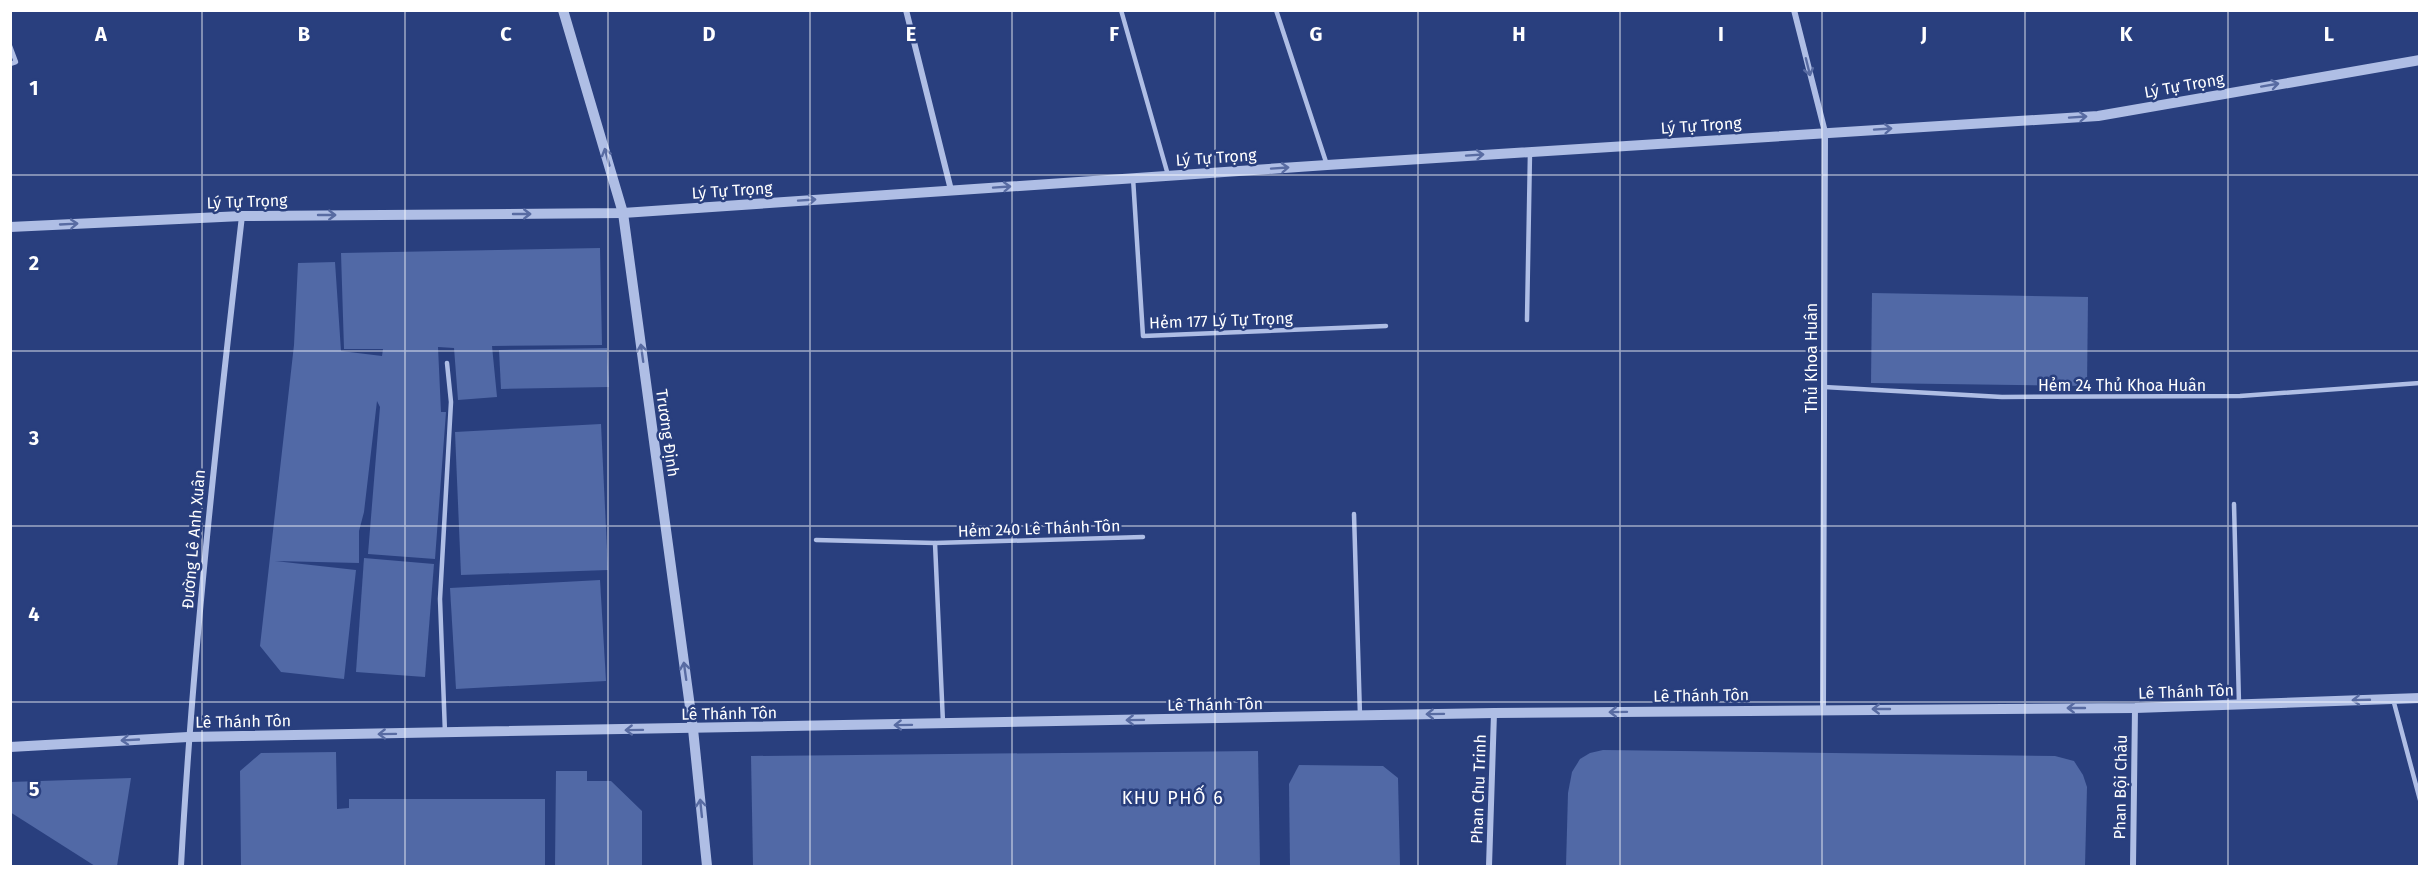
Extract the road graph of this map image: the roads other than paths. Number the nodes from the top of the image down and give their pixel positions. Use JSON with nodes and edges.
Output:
{"nodes":[{"id":1,"x":563,"y":10,"type":"edge"},
{"id":2,"x":906,"y":10,"type":"edge"},
{"id":3,"x":1121,"y":10,"type":"edge"},
{"id":4,"x":1276,"y":10,"type":"edge"},
{"id":5,"x":1794,"y":10,"type":"edge"},
{"id":6,"x":10,"y":46,"type":"edge"},
{"id":7,"x":2420,"y":60,"type":"edge"},
{"id":8,"x":10,"y":64,"type":"edge"},
{"id":9,"x":1825,"y":132,"type":"junction"},
{"id":10,"x":1530,"y":152,"type":"junction"},
{"id":11,"x":1327,"y":165,"type":"junction"},
{"id":12,"x":1168,"y":175,"type":"junction"},
{"id":13,"x":1133,"y":178,"type":"junction"},
{"id":14,"x":951,"y":190,"type":"junction"},
{"id":15,"x":623,"y":213,"type":"junction"},
{"id":16,"x":242,"y":216,"type":"junction"},
{"id":17,"x":10,"y":227,"type":"edge"},
{"id":18,"x":1527,"y":320,"type":"dead end"},
{"id":19,"x":1386,"y":326,"type":"dead end"},
{"id":20,"x":447,"y":363,"type":"dead end"},
{"id":21,"x":2420,"y":383,"type":"edge"},
{"id":22,"x":1824,"y":387,"type":"junction"},
{"id":23,"x":2234,"y":504,"type":"dead end"},
{"id":24,"x":1354,"y":514,"type":"dead end"},
{"id":25,"x":1143,"y":537,"type":"dead end"},
{"id":26,"x":816,"y":540,"type":"dead end"},
{"id":27,"x":935,"y":543,"type":"junction"},
{"id":28,"x":2420,"y":698,"type":"edge"},
{"id":29,"x":2393,"y":699,"type":"junction"},
{"id":30,"x":2239,"y":704,"type":"junction"},
{"id":31,"x":2135,"y":708,"type":"junction"},
{"id":32,"x":1823,"y":709,"type":"junction"},
{"id":33,"x":1494,"y":713,"type":"junction"},
{"id":34,"x":1360,"y":716,"type":"junction"},
{"id":35,"x":943,"y":724,"type":"junction"},
{"id":36,"x":693,"y":729,"type":"junction"},
{"id":37,"x":445,"y":733,"type":"junction"},
{"id":38,"x":188,"y":737,"type":"junction"},
{"id":39,"x":10,"y":747,"type":"edge"},
{"id":40,"x":2420,"y":800,"type":"edge"},
{"id":41,"x":181,"y":867,"type":"edge"},
{"id":42,"x":707,"y":867,"type":"edge"},
{"id":43,"x":1489,"y":867,"type":"edge"},
{"id":44,"x":2133,"y":867,"type":"edge"}],
"edges":[{"from":15,"to":1,"type":"street","name":"Trương Định","one_way":true},
{"from":2,"to":14,"type":"street"},
{"from":3,"to":12,"type":"lane"},
{"from":4,"to":11,"type":"lane"},
{"from":5,"to":9,"type":"street","name":"Thủ Khoa Huân","one_way":true},
{"from":6,"to":8,"type":"lane"},
{"from":9,"to":7,"type":"street","name":"Lý Tự Trọng","one_way":true},
{"from":9,"to":10,"type":"street","name":"Lý Tự Trọng"},
{"from":9,"to":22,"type":"street","name":"Thủ Khoa Huân"},
{"from":11,"to":10,"type":"street","name":"Lý Tự Trọng","one_way":true},
{"from":10,"to":18,"type":"lane"},
{"from":12,"to":11,"type":"street","name":"Lý Tự Trọng","one_way":true},
{"from":12,"to":13,"type":"street","name":"Lý Tự Trọng"},
{"from":14,"to":13,"type":"street","name":"Lý Tự Trọng","one_way":true},
{"from":13,"to":19,"type":"lane","name":"Hẻm 177 Lý Tự Trọng"},
{"from":15,"to":14,"type":"street","name":"Lý Tự Trọng","one_way":true},
{"from":16,"to":15,"type":"street","name":"Lý Tự Trọng","one_way":true},
{"from":36,"to":15,"type":"street","name":"Trương Định","one_way":true},
{"from":17,"to":16,"type":"street","name":"Lý Tự Trọng","one_way":true},
{"from":16,"to":38,"type":"street","name":"Đường Lê Anh Xuân"},
{"from":20,"to":37,"type":"lane"},
{"from":21,"to":22,"type":"lane","name":"Hẻm 24 Thủ Khoa Huân"},
{"from":22,"to":32,"type":"street","name":"Thủ Khoa Huân"},
{"from":23,"to":30,"type":"lane"},
{"from":24,"to":34,"type":"lane"},
{"from":25,"to":27,"type":"lane","name":"Hẻm 240 Lê Thánh Tôn"},
{"from":26,"to":27,"type":"lane","name":"Hẻm 240 Lê Thánh Tôn"},
{"from":27,"to":35,"type":"lane","name":"Hẻm 240 Lê Thánh Tôn"},
{"from":28,"to":29,"type":"street","name":"Lê Thánh Tôn"},
{"from":29,"to":30,"type":"street","name":"Lê Thánh Tôn","one_way":true},
{"from":29,"to":40,"type":"lane"},
{"from":30,"to":31,"type":"street","name":"Lê Thánh Tôn"},
{"from":31,"to":32,"type":"street","name":"Lê Thánh Tôn","one_way":true},
{"from":31,"to":44,"type":"street","name":"Phan Bội Châu"},
{"from":32,"to":33,"type":"street","name":"Lê Thánh Tôn","one_way":true},
{"from":33,"to":34,"type":"street","name":"Lê Thánh Tôn","one_way":true},
{"from":33,"to":43,"type":"street","name":"Phan Chu Trinh"},
{"from":34,"to":35,"type":"street","name":"Lê Thánh Tôn","one_way":true},
{"from":35,"to":36,"type":"street","name":"Lê Thánh Tôn","one_way":true},
{"from":36,"to":37,"type":"street","name":"Lê Thánh Tôn","one_way":true},
{"from":42,"to":36,"type":"street","name":"Trương Định","one_way":true},
{"from":37,"to":38,"type":"street","name":"Lê Thánh Tôn","one_way":true},
{"from":38,"to":39,"type":"street","name":"Lê Thánh Tôn","one_way":true},
{"from":38,"to":41,"type":"street","name":"Đường Lê Anh Xuân"}]}
